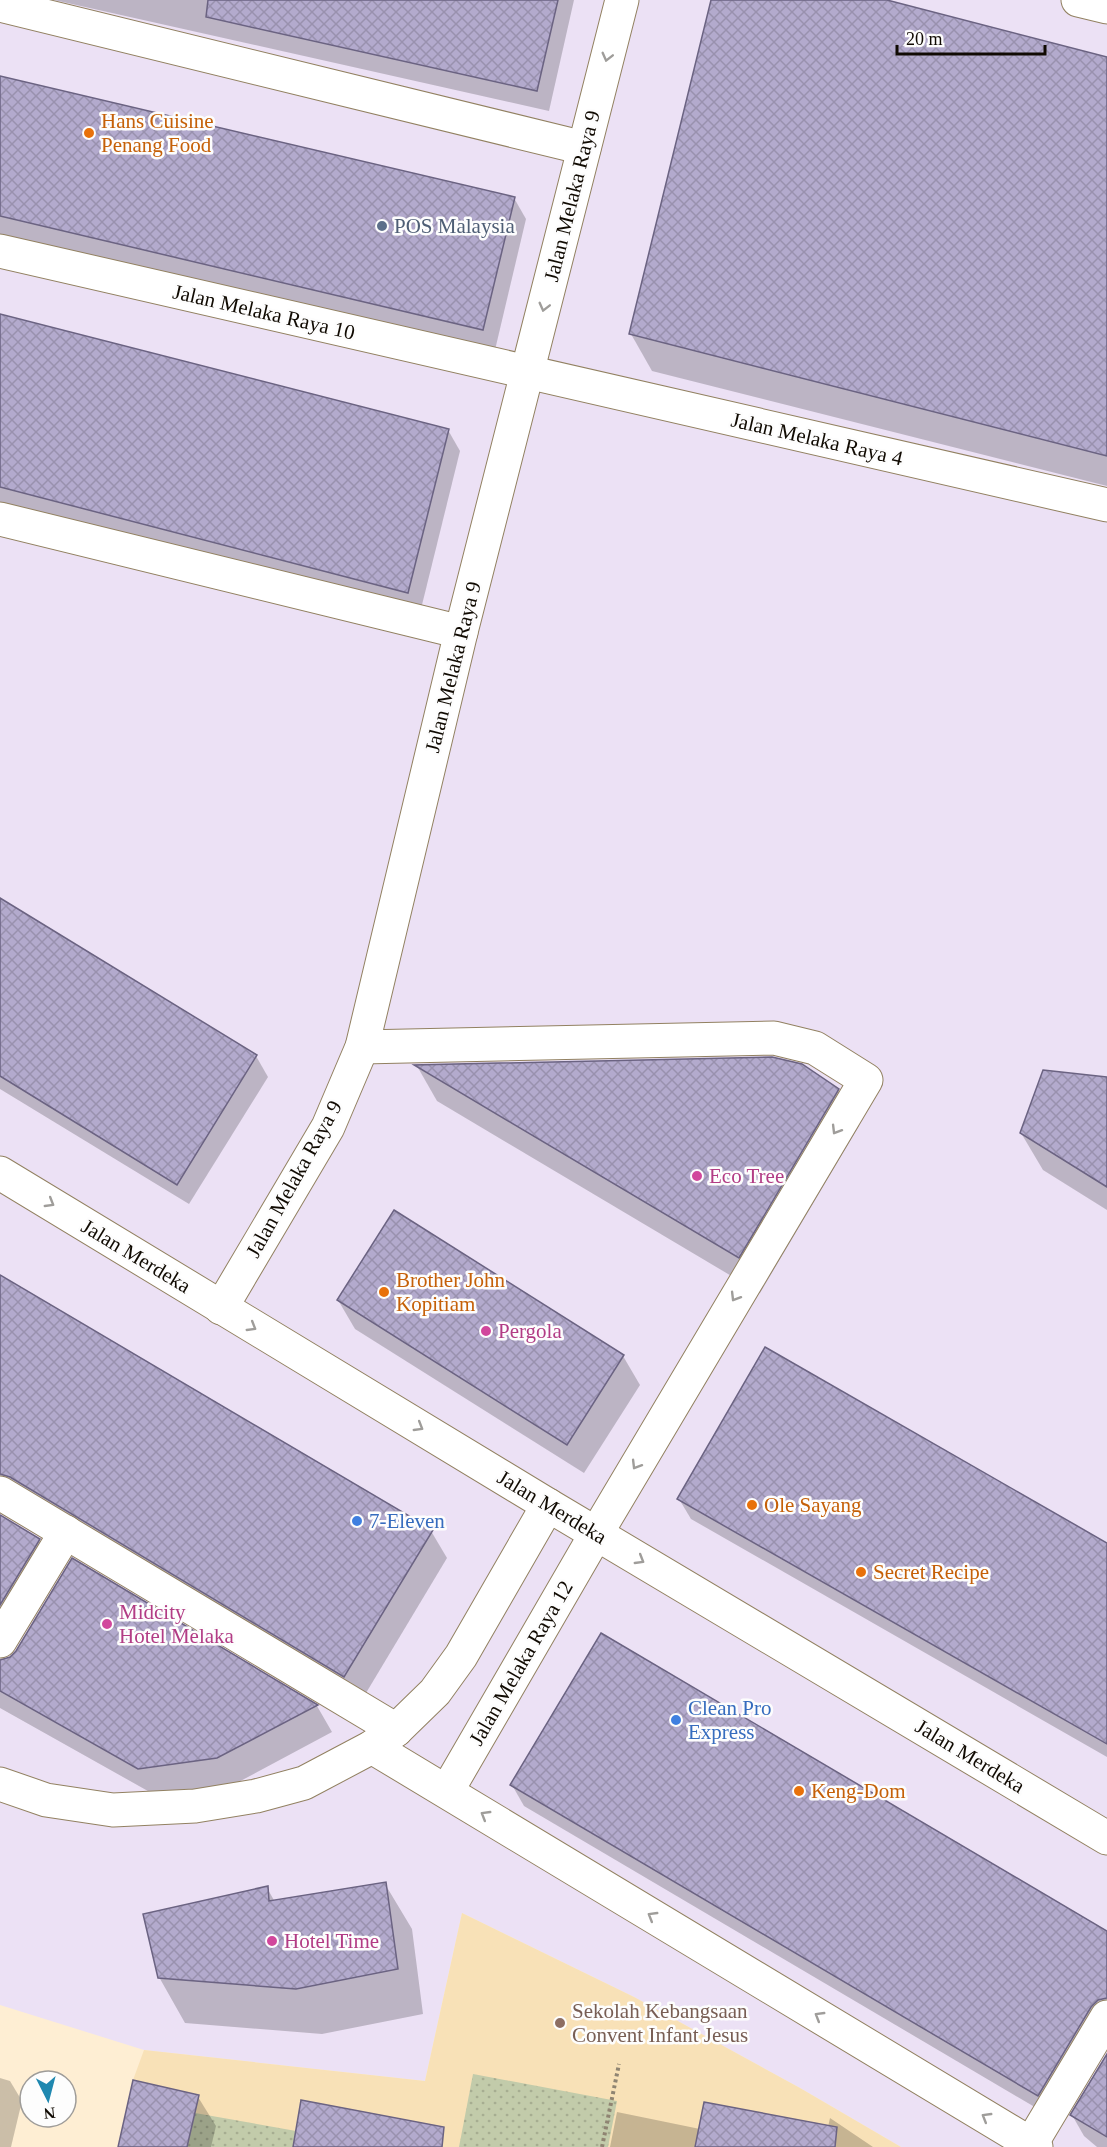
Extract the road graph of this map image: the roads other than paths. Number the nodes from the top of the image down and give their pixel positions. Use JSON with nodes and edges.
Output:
{"nodes":[{"id":1,"x":622,"y":0,"type":"edge"},
{"id":2,"x":1078,"y":0,"type":"edge"},
{"id":3,"x":0,"y":5,"type":"edge"},
{"id":4,"x":1107,"y":7,"type":"edge"},
{"id":5,"x":584,"y":148,"type":"junction"},
{"id":6,"x":0,"y":251,"type":"edge"},
{"id":7,"x":528,"y":372,"type":"junction"},
{"id":8,"x":1107,"y":505,"type":"edge"},
{"id":9,"x":0,"y":519,"type":"edge"},
{"id":10,"x":461,"y":632,"type":"junction"},
{"id":11,"x":362,"y":1047,"type":"junction"},
{"id":12,"x":0,"y":1173,"type":"edge"},
{"id":13,"x":221,"y":1308,"type":"junction"},
{"id":14,"x":0,"y":1493,"type":"edge"},
{"id":15,"x":548,"y":1505,"type":"junction"},
{"id":16,"x":66,"y":1532,"type":"junction"},
{"id":17,"x":596,"y":1534,"type":"junction"},
{"id":18,"x":0,"y":1641,"type":"edge"},
{"id":19,"x":384,"y":1739,"type":"junction"},
{"id":20,"x":0,"y":1784,"type":"edge"},
{"id":21,"x":447,"y":1791,"type":"junction"},
{"id":22,"x":1107,"y":1838,"type":"edge"},
{"id":23,"x":1107,"y":2017,"type":"edge"},
{"id":24,"x":1034,"y":2145,"type":"edge"}],
"edges":[{"from":1,"to":5,"type":"street","name":"Jalan Melaka Raya 9","one_way":true},
{"from":2,"to":4,"type":"street"},
{"from":3,"to":5,"type":"street"},
{"from":5,"to":7,"type":"street","name":"Jalan Melaka Raya 9","one_way":true},
{"from":6,"to":7,"type":"street","name":"Jalan Melaka Raya 10"},
{"from":7,"to":8,"type":"street","name":"Jalan Melaka Raya 4"},
{"from":7,"to":10,"type":"street","name":"Jalan Melaka Raya 9"},
{"from":9,"to":10,"type":"street"},
{"from":10,"to":11,"type":"street","name":"Jalan Melaka Raya 9"},
{"from":11,"to":13,"type":"street","name":"Jalan Melaka Raya 9"},
{"from":11,"to":17,"type":"street","name":"Jalan Melaka Raya 12","one_way":true},
{"from":12,"to":13,"type":"street","name":"Jalan Merdeka","one_way":true},
{"from":13,"to":15,"type":"street","name":"Jalan Merdeka","one_way":true},
{"from":14,"to":16,"type":"street"},
{"from":15,"to":17,"type":"street","name":"Jalan Merdeka"},
{"from":15,"to":19,"type":"street"},
{"from":16,"to":18,"type":"street"},
{"from":16,"to":19,"type":"street"},
{"from":17,"to":21,"type":"street","name":"Jalan Melaka Raya 12"},
{"from":17,"to":22,"type":"street","name":"Jalan Merdeka","one_way":true},
{"from":19,"to":20,"type":"street"},
{"from":19,"to":21,"type":"street"},
{"from":24,"to":21,"type":"street","one_way":true},
{"from":23,"to":24,"type":"street"}]}
